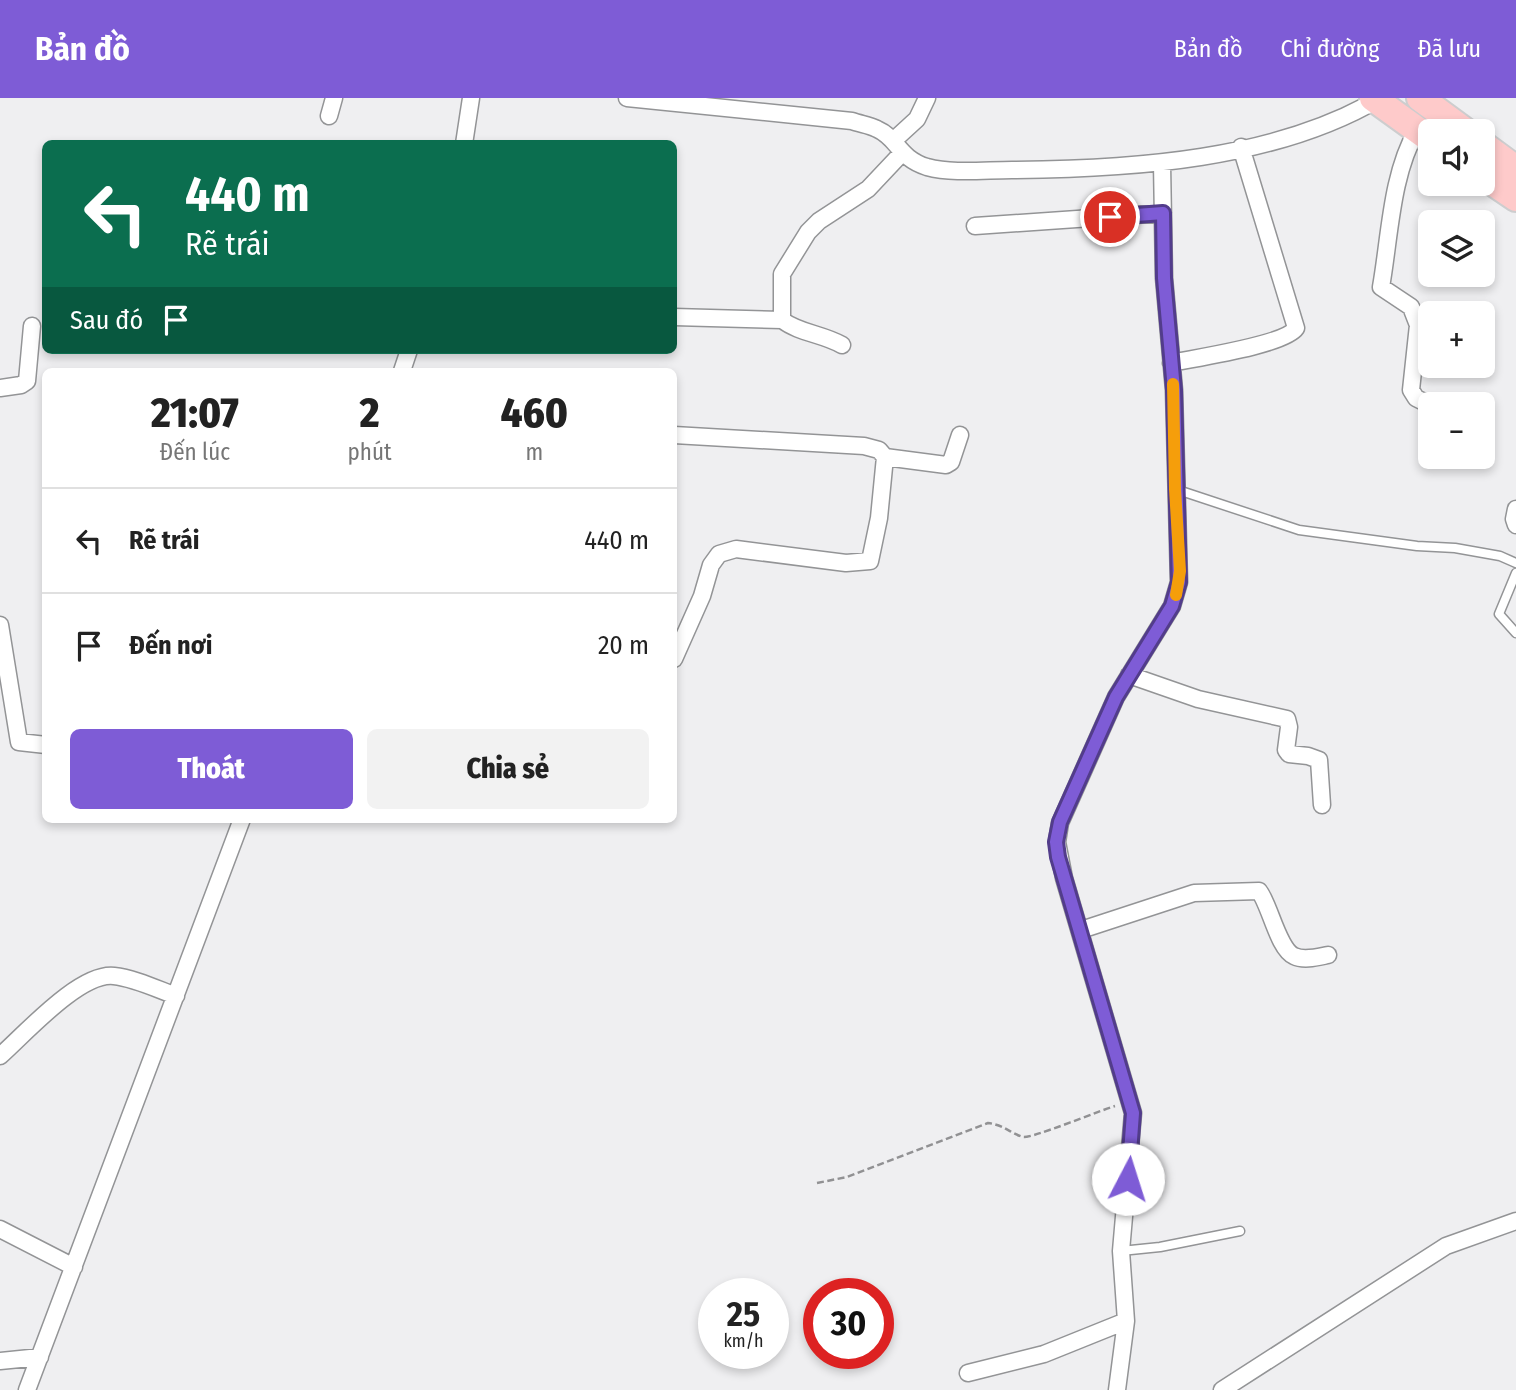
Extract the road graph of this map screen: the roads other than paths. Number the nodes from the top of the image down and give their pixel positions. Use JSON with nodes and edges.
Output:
{"nodes":[{"id":1,"x":334,"y":98,"type":"edge"},
{"id":2,"x":471,"y":98,"type":"edge"},
{"id":3,"x":627,"y":98,"type":"edge"},
{"id":4,"x":927,"y":98,"type":"edge"},
{"id":5,"x":1420,"y":98,"type":"edge"},
{"id":6,"x":1377,"y":99,"type":"edge"},
{"id":7,"x":329,"y":116,"type":"dead end"},
{"id":8,"x":1449,"y":119,"type":"edge"},
{"id":9,"x":1418,"y":131,"type":"edge"},
{"id":10,"x":1418,"y":139,"type":"edge"},
{"id":11,"x":465,"y":140,"type":"edge"},
{"id":12,"x":897,"y":147,"type":"junction"},
{"id":13,"x":1241,"y":147,"type":"junction"},
{"id":14,"x":1495,"y":154,"type":"edge"},
{"id":15,"x":1162,"y":163,"type":"junction"},
{"id":16,"x":1516,"y":169,"type":"edge"},
{"id":17,"x":1495,"y":183,"type":"edge"},
{"id":18,"x":1516,"y":198,"type":"edge"},
{"id":19,"x":1163,"y":213,"type":"junction"},
{"id":20,"x":975,"y":226,"type":"dead end"},
{"id":21,"x":677,"y":317,"type":"edge"},
{"id":22,"x":782,"y":320,"type":"junction"},
{"id":23,"x":33,"y":326,"type":"dead end"},
{"id":24,"x":842,"y":345,"type":"dead end"},
{"id":25,"x":1171,"y":363,"type":"junction"},
{"id":26,"x":0,"y":388,"type":"edge"},
{"id":27,"x":1418,"y":399,"type":"edge"},
{"id":28,"x":677,"y":435,"type":"edge"},
{"id":29,"x":960,"y":435,"type":"dead end"},
{"id":30,"x":885,"y":457,"type":"junction"},
{"id":31,"x":1175,"y":489,"type":"junction"},
{"id":32,"x":1516,"y":509,"type":"edge"},
{"id":33,"x":1516,"y":525,"type":"edge"},
{"id":34,"x":1516,"y":563,"type":"edge"},
{"id":35,"x":1516,"y":573,"type":"edge"},
{"id":36,"x":0,"y":625,"type":"edge"},
{"id":37,"x":1516,"y":633,"type":"edge"},
{"id":38,"x":677,"y":652,"type":"edge"},
{"id":39,"x":1129,"y":675,"type":"junction"},
{"id":40,"x":42,"y":745,"type":"edge"},
{"id":41,"x":1322,"y":805,"type":"dead end"},
{"id":42,"x":241,"y":823,"type":"edge"},
{"id":43,"x":1081,"y":930,"type":"junction"},
{"id":44,"x":1328,"y":956,"type":"dead end"},
{"id":45,"x":176,"y":996,"type":"junction"},
{"id":46,"x":0,"y":1056,"type":"edge"},
{"id":47,"x":1516,"y":1221,"type":"edge"},
{"id":48,"x":0,"y":1229,"type":"edge"},
{"id":49,"x":1240,"y":1231,"type":"dead end"},
{"id":50,"x":1121,"y":1251,"type":"junction"},
{"id":51,"x":74,"y":1267,"type":"junction"},
{"id":52,"x":1126,"y":1321,"type":"junction"},
{"id":53,"x":40,"y":1357,"type":"junction"},
{"id":54,"x":0,"y":1361,"type":"edge"},
{"id":55,"x":968,"y":1373,"type":"dead end"},
{"id":56,"x":27,"y":1390,"type":"edge"},
{"id":57,"x":1117,"y":1390,"type":"edge"},
{"id":58,"x":1222,"y":1390,"type":"edge"}],
"edges":[{"from":1,"to":7,"type":"street"},
{"from":2,"to":11,"type":"street"},
{"from":3,"to":12,"type":"street"},
{"from":4,"to":12,"type":"street"},
{"from":5,"to":8,"type":"highway"},
{"from":6,"to":9,"type":"highway"},
{"from":6,"to":13,"type":"street"},
{"from":10,"to":27,"type":"street"},
{"from":12,"to":15,"type":"street"},
{"from":12,"to":22,"type":"street"},
{"from":13,"to":15,"type":"street"},
{"from":13,"to":25,"type":"street"},
{"from":14,"to":16,"type":"highway"},
{"from":15,"to":19,"type":"street"},
{"from":17,"to":18,"type":"highway"},
{"from":19,"to":20,"type":"street"},
{"from":19,"to":25,"type":"street"},
{"from":21,"to":22,"type":"street"},
{"from":22,"to":24,"type":"street"},
{"from":23,"to":26,"type":"street"},
{"from":25,"to":31,"type":"street"},
{"from":28,"to":30,"type":"street"},
{"from":29,"to":30,"type":"street"},
{"from":30,"to":38,"type":"street"},
{"from":31,"to":34,"type":"lane"},
{"from":31,"to":39,"type":"street"},
{"from":32,"to":33,"type":"street"},
{"from":35,"to":37,"type":"lane"},
{"from":36,"to":40,"type":"street"},
{"from":39,"to":41,"type":"street"},
{"from":39,"to":43,"type":"street"},
{"from":42,"to":45,"type":"street"},
{"from":43,"to":44,"type":"street"},
{"from":43,"to":50,"type":"street"},
{"from":45,"to":46,"type":"street"},
{"from":45,"to":51,"type":"street"},
{"from":47,"to":58,"type":"street"},
{"from":48,"to":51,"type":"street"},
{"from":49,"to":50,"type":"lane"},
{"from":50,"to":52,"type":"street"},
{"from":51,"to":53,"type":"street"},
{"from":52,"to":55,"type":"street"},
{"from":52,"to":57,"type":"street"},
{"from":53,"to":54,"type":"street"},
{"from":53,"to":56,"type":"street"}]}
